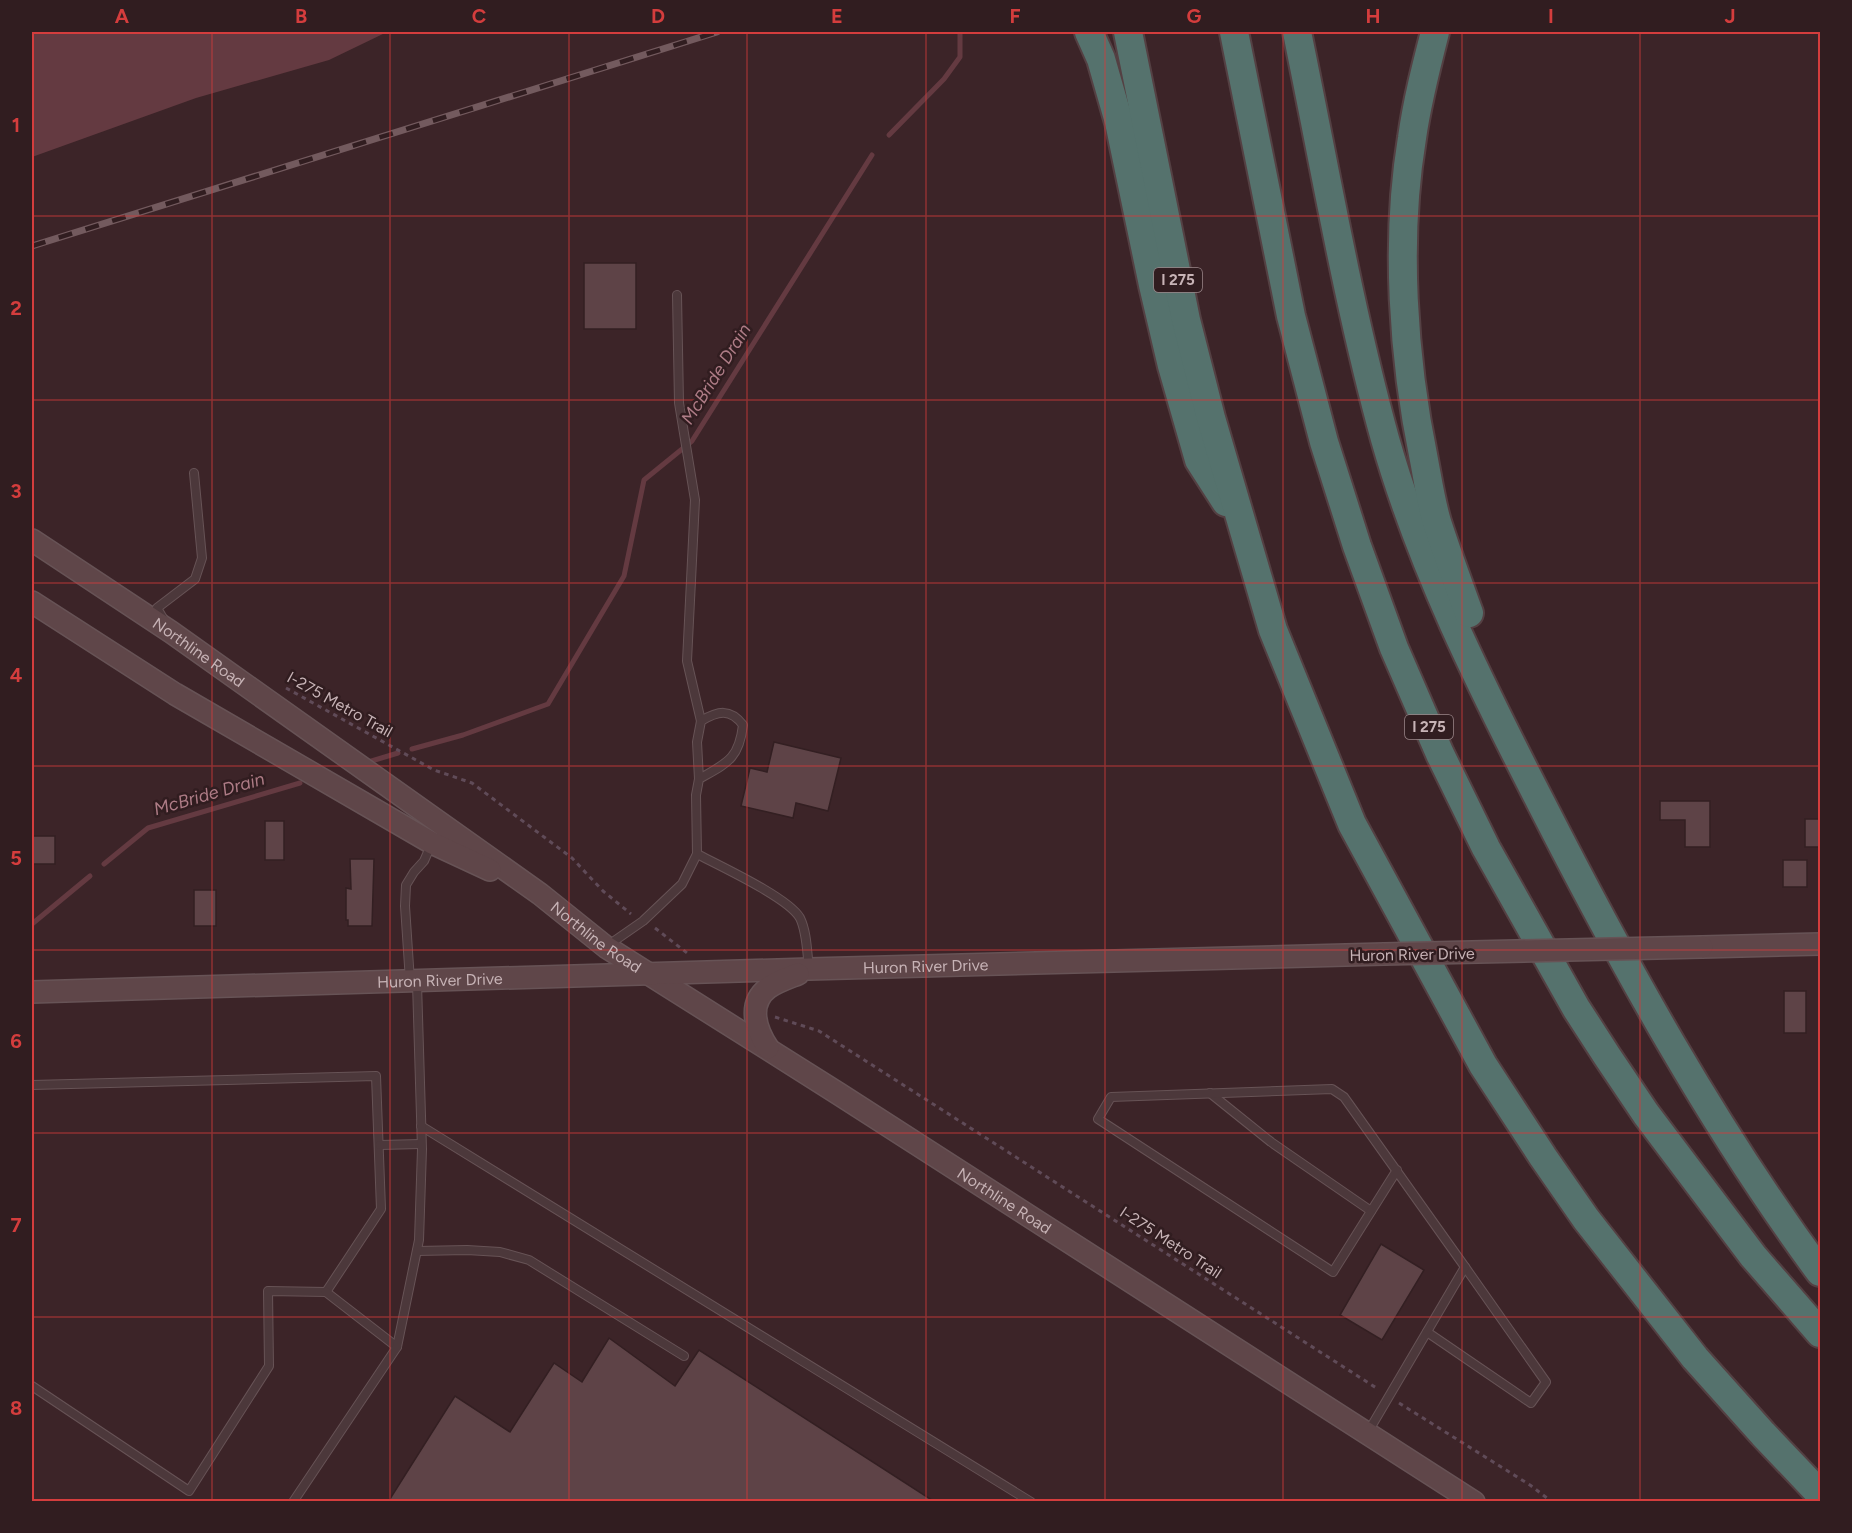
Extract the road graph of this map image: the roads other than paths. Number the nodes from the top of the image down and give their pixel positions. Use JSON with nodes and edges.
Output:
{"nodes":[{"id":1,"x":1089,"y":32,"type":"edge"},
{"id":2,"x":1128,"y":32,"type":"edge"},
{"id":3,"x":1234,"y":32,"type":"edge"},
{"id":4,"x":1297,"y":32,"type":"edge"},
{"id":5,"x":1435,"y":32,"type":"edge"},
{"id":6,"x":677,"y":295,"type":"dead end"},
{"id":7,"x":194,"y":473,"type":"dead end"},
{"id":8,"x":1242,"y":525,"type":"junction"},
{"id":9,"x":32,"y":540,"type":"edge"},
{"id":10,"x":32,"y":603,"type":"edge"},
{"id":11,"x":171,"y":632,"type":"junction"},
{"id":12,"x":701,"y":721,"type":"junction"},
{"id":13,"x":699,"y":779,"type":"junction"},
{"id":14,"x":1547,"y":815,"type":"junction"},
{"id":15,"x":432,"y":843,"type":"junction"},
{"id":16,"x":697,"y":854,"type":"junction"},
{"id":17,"x":540,"y":894,"type":"junction"},
{"id":18,"x":1821,"y":944,"type":"edge"},
{"id":19,"x":606,"y":947,"type":"junction"},
{"id":20,"x":809,"y":969,"type":"junction"},
{"id":21,"x":650,"y":974,"type":"junction"},
{"id":22,"x":413,"y":981,"type":"junction"},
{"id":23,"x":32,"y":992,"type":"edge"},
{"id":24,"x":770,"y":1051,"type":"junction"},
{"id":25,"x":32,"y":1084,"type":"edge"},
{"id":26,"x":1210,"y":1093,"type":"junction"},
{"id":27,"x":421,"y":1126,"type":"junction"},
{"id":28,"x":422,"y":1144,"type":"junction"},
{"id":29,"x":380,"y":1145,"type":"junction"},
{"id":30,"x":1396,"y":1170,"type":"junction"},
{"id":31,"x":1371,"y":1211,"type":"junction"},
{"id":32,"x":417,"y":1251,"type":"junction"},
{"id":33,"x":1465,"y":1267,"type":"junction"},
{"id":34,"x":1821,"y":1272,"type":"edge"},
{"id":35,"x":326,"y":1292,"type":"junction"},
{"id":36,"x":1427,"y":1332,"type":"junction"},
{"id":37,"x":1821,"y":1333,"type":"edge"},
{"id":38,"x":398,"y":1347,"type":"junction"},
{"id":39,"x":684,"y":1356,"type":"dead end"},
{"id":40,"x":32,"y":1386,"type":"edge"},
{"id":41,"x":1368,"y":1433,"type":"junction"},
{"id":42,"x":1821,"y":1494,"type":"edge"},
{"id":43,"x":293,"y":1502,"type":"edge"},
{"id":44,"x":1031,"y":1502,"type":"edge"},
{"id":45,"x":1474,"y":1502,"type":"edge"}],
"edges":[{"from":1,"to":8,"type":"highway"},
{"from":2,"to":8,"type":"highway","number":"I 275"},
{"from":3,"to":37,"type":"highway","number":"I 275"},
{"from":4,"to":14,"type":"highway"},
{"from":5,"to":14,"type":"highway"},
{"from":6,"to":12,"type":"lane"},
{"from":7,"to":11,"type":"lane"},
{"from":8,"to":42,"type":"highway","number":"I 275"},
{"from":9,"to":11,"type":"street","name":"Northline Road"},
{"from":10,"to":15,"type":"street","name":"Northline Road"},
{"from":11,"to":17,"type":"street","name":"Northline Road"},
{"from":12,"to":13,"type":"lane"},
{"from":12,"to":13,"type":"lane"},
{"from":13,"to":16,"type":"lane"},
{"from":14,"to":34,"type":"highway"},
{"from":15,"to":17,"type":"street","name":"Northline Road"},
{"from":15,"to":22,"type":"lane"},
{"from":16,"to":19,"type":"lane"},
{"from":16,"to":20,"type":"lane"},
{"from":17,"to":19,"type":"street","name":"Northline Road"},
{"from":18,"to":20,"type":"street","name":"Huron River Drive","bridge":true},
{"from":19,"to":21,"type":"street","name":"Northline Road"},
{"from":20,"to":21,"type":"street","name":"Huron River Drive"},
{"from":20,"to":24,"type":"street"},
{"from":21,"to":22,"type":"street","name":"Huron River Drive"},
{"from":21,"to":24,"type":"street","name":"Northline Road"},
{"from":22,"to":23,"type":"street","name":"Huron River Drive"},
{"from":22,"to":27,"type":"lane"},
{"from":24,"to":41,"type":"street","name":"Northline Road"},
{"from":25,"to":29,"type":"lane"},
{"from":26,"to":30,"type":"lane"},
{"from":26,"to":31,"type":"lane"},
{"from":26,"to":31,"type":"lane"},
{"from":27,"to":28,"type":"lane"},
{"from":27,"to":44,"type":"lane"},
{"from":28,"to":29,"type":"lane"},
{"from":28,"to":32,"type":"lane"},
{"from":29,"to":35,"type":"lane"},
{"from":30,"to":31,"type":"lane"},
{"from":30,"to":33,"type":"lane"},
{"from":32,"to":38,"type":"lane"},
{"from":32,"to":39,"type":"lane"},
{"from":33,"to":36,"type":"lane"},
{"from":33,"to":36,"type":"lane"},
{"from":35,"to":38,"type":"lane"},
{"from":35,"to":40,"type":"lane"},
{"from":36,"to":41,"type":"lane"},
{"from":38,"to":43,"type":"lane"},
{"from":41,"to":45,"type":"street","name":"Northline Road"}]}
